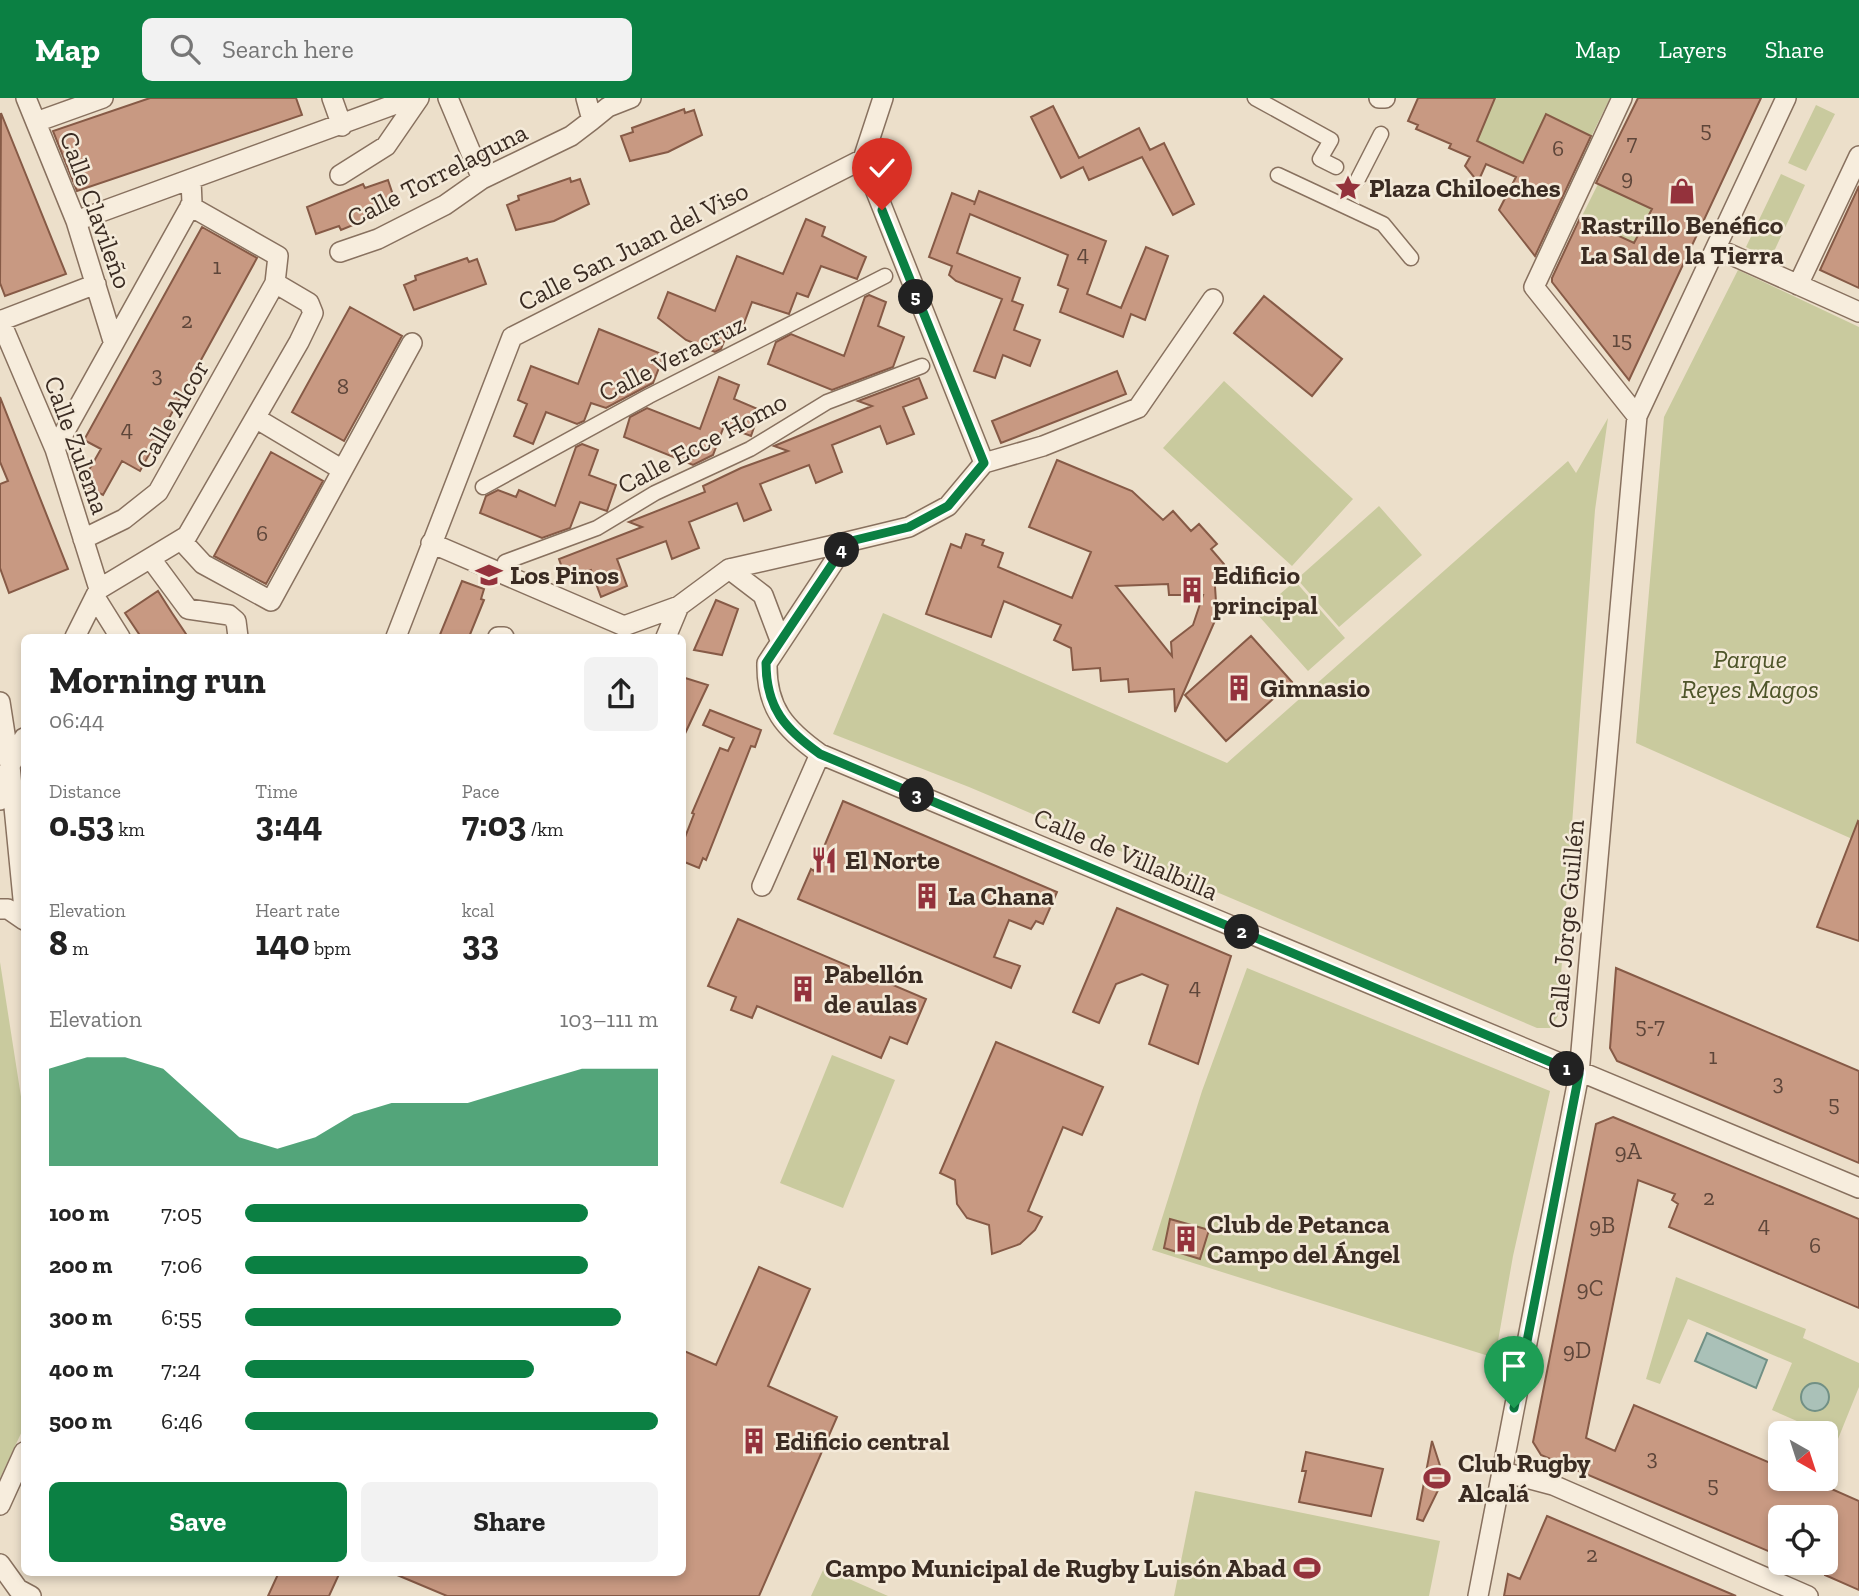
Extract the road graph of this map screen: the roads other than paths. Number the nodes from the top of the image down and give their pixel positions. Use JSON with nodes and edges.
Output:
{"nodes":[{"id":1,"x":26,"y":98,"type":"edge"},
{"id":2,"x":103,"y":98,"type":"edge"},
{"id":3,"x":332,"y":98,"type":"edge"},
{"id":4,"x":412,"y":98,"type":"edge"},
{"id":5,"x":419,"y":98,"type":"edge"},
{"id":6,"x":448,"y":98,"type":"edge"},
{"id":7,"x":586,"y":98,"type":"edge"},
{"id":8,"x":631,"y":98,"type":"edge"},
{"id":9,"x":883,"y":98,"type":"edge"},
{"id":10,"x":1255,"y":98,"type":"edge"},
{"id":11,"x":1622,"y":98,"type":"edge"},
{"id":12,"x":1786,"y":98,"type":"edge"},
{"id":13,"x":592,"y":120,"type":"junction"},
{"id":14,"x":36,"y":122,"type":"junction"},
{"id":15,"x":342,"y":126,"type":"junction"},
{"id":16,"x":1381,"y":134,"type":"dead end"},
{"id":17,"x":1859,"y":156,"type":"edge"},
{"id":18,"x":863,"y":159,"type":"junction"},
{"id":19,"x":1336,"y":167,"type":"dead end"},
{"id":20,"x":340,"y":175,"type":"dead end"},
{"id":21,"x":1278,"y":175,"type":"dead end"},
{"id":22,"x":482,"y":179,"type":"junction"},
{"id":23,"x":1358,"y":179,"type":"dead end"},
{"id":24,"x":191,"y":180,"type":"junction"},
{"id":25,"x":1851,"y":193,"type":"edge"},
{"id":26,"x":190,"y":206,"type":"junction"},
{"id":27,"x":76,"y":221,"type":"junction"},
{"id":28,"x":1716,"y":248,"type":"junction"},
{"id":29,"x":340,"y":252,"type":"dead end"},
{"id":30,"x":1411,"y":258,"type":"dead end"},
{"id":31,"x":885,"y":276,"type":"dead end"},
{"id":32,"x":275,"y":283,"type":"junction"},
{"id":33,"x":96,"y":284,"type":"junction"},
{"id":34,"x":1798,"y":285,"type":"junction"},
{"id":35,"x":1213,"y":299,"type":"dead end"},
{"id":36,"x":1859,"y":312,"type":"edge"},
{"id":37,"x":0,"y":320,"type":"edge"},
{"id":38,"x":113,"y":341,"type":"junction"},
{"id":39,"x":412,"y":343,"type":"dead end"},
{"id":40,"x":922,"y":366,"type":"dead end"},
{"id":41,"x":1637,"y":416,"type":"junction"},
{"id":42,"x":257,"y":419,"type":"junction"},
{"id":43,"x":55,"y":449,"type":"junction"},
{"id":44,"x":984,"y":463,"type":"junction"},
{"id":45,"x":341,"y":468,"type":"junction"},
{"id":46,"x":483,"y":487,"type":"dead end"},
{"id":47,"x":83,"y":539,"type":"junction"},
{"id":48,"x":181,"y":540,"type":"junction"},
{"id":49,"x":847,"y":542,"type":"junction"},
{"id":50,"x":431,"y":543,"type":"junction"},
{"id":51,"x":150,"y":559,"type":"junction"},
{"id":52,"x":505,"y":562,"type":"dead end"},
{"id":53,"x":729,"y":569,"type":"junction"},
{"id":54,"x":97,"y":593,"type":"junction"},
{"id":55,"x":679,"y":606,"type":"junction"},
{"id":56,"x":76,"y":634,"type":"edge"},
{"id":57,"x":118,"y":634,"type":"edge"},
{"id":58,"x":238,"y":634,"type":"edge"},
{"id":59,"x":397,"y":634,"type":"edge"},
{"id":60,"x":667,"y":634,"type":"edge"},
{"id":61,"x":780,"y":640,"type":"junction"},
{"id":62,"x":0,"y":702,"type":"edge"},
{"id":63,"x":21,"y":753,"type":"edge"},
{"id":64,"x":820,"y":754,"type":"junction"},
{"id":65,"x":16,"y":779,"type":"edge"},
{"id":66,"x":0,"y":800,"type":"edge"},
{"id":67,"x":21,"y":858,"type":"edge"},
{"id":68,"x":762,"y":886,"type":"dead end"},
{"id":69,"x":0,"y":909,"type":"edge"},
{"id":70,"x":21,"y":918,"type":"edge"},
{"id":71,"x":1579,"y":1074,"type":"junction"},
{"id":72,"x":1859,"y":1188,"type":"edge"},
{"id":73,"x":21,"y":1458,"type":"edge"},
{"id":74,"x":1503,"y":1472,"type":"junction"},
{"id":75,"x":0,"y":1504,"type":"edge"},
{"id":76,"x":0,"y":1563,"type":"edge"},
{"id":77,"x":31,"y":1596,"type":"edge"},
{"id":78,"x":1478,"y":1596,"type":"edge"},
{"id":79,"x":1808,"y":1596,"type":"edge"}],
"edges":[{"from":1,"to":14,"type":"street","name":"Calle Clavileño"},
{"from":2,"to":14,"type":"street"},
{"from":3,"to":15,"type":"street"},
{"from":4,"to":15,"type":"street"},
{"from":5,"to":20,"type":"street"},
{"from":6,"to":22,"type":"street"},
{"from":7,"to":13,"type":"street"},
{"from":8,"to":13,"type":"street","name":"Calle Torrelaguna"},
{"from":9,"to":18,"type":"street"},
{"from":10,"to":19,"type":"street"},
{"from":11,"to":41,"type":"street"},
{"from":12,"to":28,"type":"street"},
{"from":13,"to":22,"type":"street","name":"Calle Torrelaguna"},
{"from":14,"to":27,"type":"street","name":"Calle Clavileño"},
{"from":15,"to":24,"type":"street"},
{"from":16,"to":23,"type":"street"},
{"from":17,"to":25,"type":"street"},
{"from":18,"to":44,"type":"street"},
{"from":18,"to":50,"type":"street","name":"Calle San Juan del Viso"},
{"from":21,"to":30,"type":"street"},
{"from":22,"to":29,"type":"street","name":"Calle Torrelaguna"},
{"from":24,"to":26,"type":"street"},
{"from":24,"to":27,"type":"street"},
{"from":25,"to":34,"type":"street"},
{"from":26,"to":32,"type":"street","name":"Calle Alcor"},
{"from":26,"to":38,"type":"street"},
{"from":27,"to":33,"type":"street","name":"Calle Clavileño"},
{"from":28,"to":34,"type":"street"},
{"from":28,"to":41,"type":"street"},
{"from":31,"to":46,"type":"street","name":"Calle Veracruz"},
{"from":32,"to":42,"type":"street"},
{"from":32,"to":47,"type":"street","name":"Calle Alcor"},
{"from":33,"to":37,"type":"street"},
{"from":33,"to":38,"type":"street","name":"Calle Clavileño"},
{"from":34,"to":36,"type":"street"},
{"from":35,"to":44,"type":"street"},
{"from":37,"to":43,"type":"street","name":"Calle Zulema"},
{"from":38,"to":43,"type":"street"},
{"from":39,"to":45,"type":"street"},
{"from":40,"to":52,"type":"street","name":"Calle Ecce Homo"},
{"from":41,"to":71,"type":"street","name":"Calle Jorge Guillén"},
{"from":42,"to":45,"type":"street"},
{"from":42,"to":48,"type":"street"},
{"from":43,"to":47,"type":"street","name":"Calle Zulema"},
{"from":44,"to":49,"type":"street"},
{"from":45,"to":48,"type":"street"},
{"from":47,"to":54,"type":"street","name":"Calle Zulema"},
{"from":48,"to":51,"type":"street"},
{"from":49,"to":53,"type":"street"},
{"from":49,"to":61,"type":"street","name":"Calle de Villalbilla"},
{"from":50,"to":55,"type":"street"},
{"from":50,"to":59,"type":"street","name":"Calle San Juan del Viso"},
{"from":51,"to":54,"type":"street"},
{"from":51,"to":58,"type":"street"},
{"from":53,"to":55,"type":"street"},
{"from":53,"to":61,"type":"street"},
{"from":54,"to":56,"type":"street"},
{"from":54,"to":57,"type":"street","name":"Calle Zulema"},
{"from":55,"to":60,"type":"street"},
{"from":61,"to":64,"type":"street","name":"Calle de Villalbilla"},
{"from":62,"to":65,"type":"street"},
{"from":63,"to":65,"type":"street"},
{"from":64,"to":68,"type":"street"},
{"from":64,"to":71,"type":"street","name":"Calle de Villalbilla"},
{"from":65,"to":66,"type":"street"},
{"from":65,"to":67,"type":"street"},
{"from":69,"to":70,"type":"street"},
{"from":71,"to":72,"type":"street","name":"Calle de Villalbilla"},
{"from":71,"to":74,"type":"street","name":"Calle Jorge Guillén"},
{"from":73,"to":75,"type":"street"},
{"from":74,"to":78,"type":"street","name":"Calle Jorge Guillén"},
{"from":74,"to":79,"type":"street"},
{"from":76,"to":77,"type":"street"}]}
